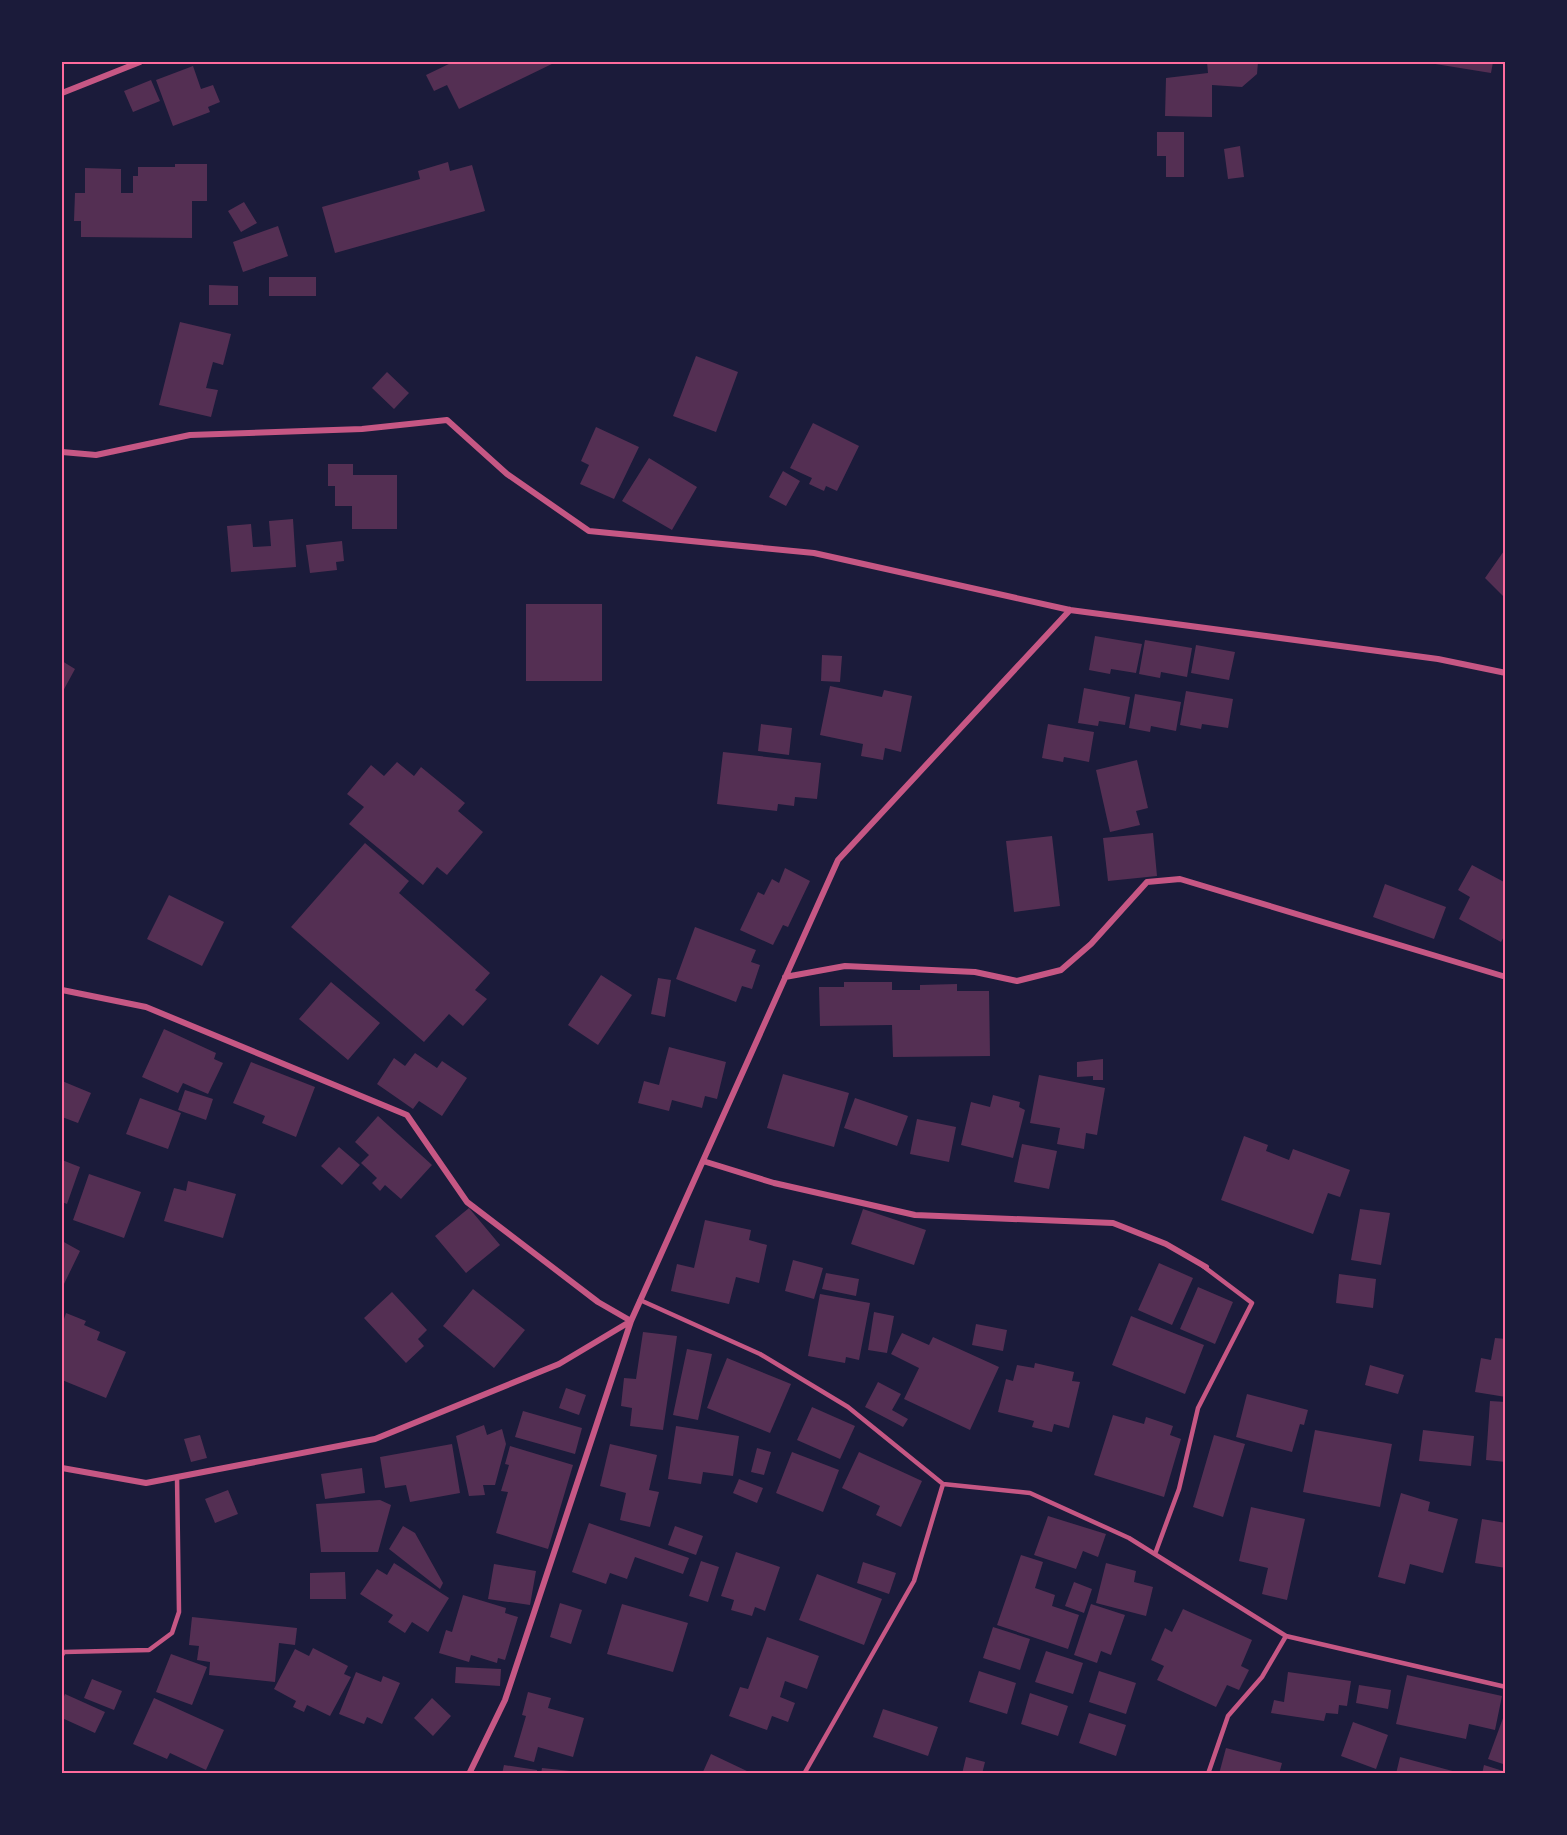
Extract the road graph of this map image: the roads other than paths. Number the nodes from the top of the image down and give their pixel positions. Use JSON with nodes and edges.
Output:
{"nodes":[{"id":1,"x":140,"y":62,"type":"edge"},
{"id":2,"x":62,"y":93,"type":"edge"},
{"id":3,"x":62,"y":452,"type":"edge"},
{"id":4,"x":1070,"y":610,"type":"junction"},
{"id":5,"x":1506,"y":673,"type":"edge"},
{"id":6,"x":786,"y":977,"type":"junction"},
{"id":7,"x":1506,"y":977,"type":"edge"},
{"id":8,"x":62,"y":990,"type":"edge"},
{"id":9,"x":703,"y":1161,"type":"junction"},
{"id":10,"x":1199,"y":1262,"type":"junction"},
{"id":11,"x":1206,"y":1267,"type":"dead end"},
{"id":12,"x":640,"y":1300,"type":"junction"},
{"id":13,"x":632,"y":1321,"type":"junction"},
{"id":14,"x":62,"y":1468,"type":"edge"},
{"id":15,"x":177,"y":1477,"type":"junction"},
{"id":16,"x":943,"y":1484,"type":"junction"},
{"id":17,"x":1155,"y":1554,"type":"junction"},
{"id":18,"x":1286,"y":1635,"type":"junction"},
{"id":19,"x":62,"y":1655,"type":"edge"},
{"id":20,"x":1506,"y":1687,"type":"edge"},
{"id":21,"x":469,"y":1773,"type":"edge"},
{"id":22,"x":804,"y":1773,"type":"edge"},
{"id":23,"x":1208,"y":1773,"type":"edge"}],
"edges":[{"from":1,"to":2,"type":"street"},
{"from":3,"to":4,"type":"street"},
{"from":4,"to":5,"type":"street"},
{"from":4,"to":6,"type":"street"},
{"from":6,"to":7,"type":"street"},
{"from":6,"to":9,"type":"street"},
{"from":8,"to":13,"type":"street"},
{"from":9,"to":10,"type":"street"},
{"from":9,"to":12,"type":"street"},
{"from":10,"to":11,"type":"street"},
{"from":10,"to":17,"type":"lane"},
{"from":12,"to":13,"type":"street"},
{"from":12,"to":16,"type":"lane"},
{"from":13,"to":15,"type":"street"},
{"from":13,"to":21,"type":"street"},
{"from":14,"to":15,"type":"street"},
{"from":15,"to":19,"type":"lane"},
{"from":16,"to":17,"type":"lane"},
{"from":16,"to":22,"type":"lane"},
{"from":17,"to":18,"type":"lane"},
{"from":18,"to":20,"type":"lane"},
{"from":18,"to":23,"type":"lane"}]}
